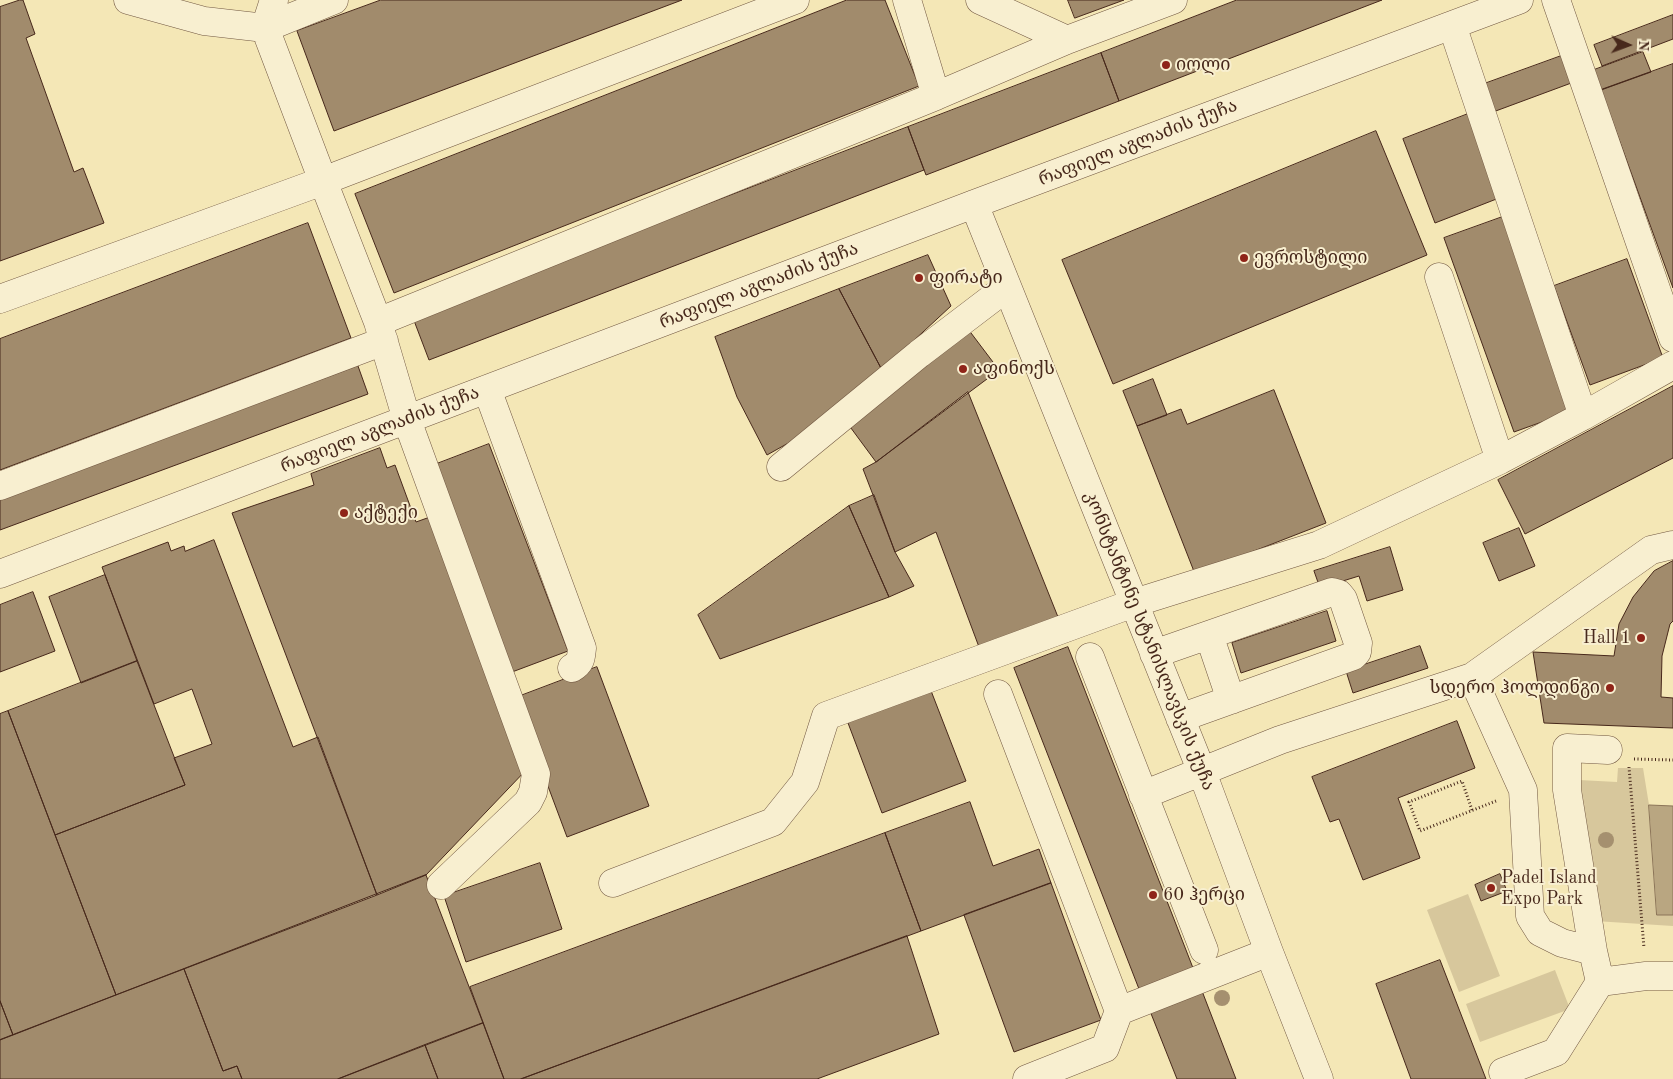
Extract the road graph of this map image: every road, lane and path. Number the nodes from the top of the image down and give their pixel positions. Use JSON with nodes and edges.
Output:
{"nodes":[{"id":1,"x":128,"y":0,"type":"edge"},
{"id":2,"x":274,"y":0,"type":"edge"},
{"id":3,"x":334,"y":0,"type":"edge"},
{"id":4,"x":795,"y":0,"type":"edge"},
{"id":5,"x":907,"y":0,"type":"edge"},
{"id":6,"x":980,"y":0,"type":"edge"},
{"id":7,"x":1173,"y":0,"type":"edge"},
{"id":8,"x":1519,"y":0,"type":"edge"},
{"id":9,"x":1556,"y":0,"type":"edge"},
{"id":10,"x":1452,"y":25,"type":"junction"},
{"id":11,"x":265,"y":28,"type":"junction"},
{"id":12,"x":1067,"y":40,"type":"junction"},
{"id":13,"x":936,"y":96,"type":"junction"},
{"id":14,"x":323,"y":181,"type":"junction"},
{"id":15,"x":974,"y":204,"type":"junction"},
{"id":16,"x":1439,"y":277,"type":"dead end"},
{"id":17,"x":1007,"y":287,"type":"junction"},
{"id":18,"x":0,"y":300,"type":"edge"},
{"id":19,"x":381,"y":331,"type":"junction"},
{"id":20,"x":1673,"y":338,"type":"edge"},
{"id":21,"x":1673,"y":365,"type":"edge"},
{"id":22,"x":487,"y":389,"type":"junction"},
{"id":23,"x":1583,"y":416,"type":"junction"},
{"id":24,"x":407,"y":420,"type":"junction"},
{"id":25,"x":1500,"y":460,"type":"junction"},
{"id":26,"x":781,"y":467,"type":"dead end"},
{"id":27,"x":0,"y":486,"type":"edge"},
{"id":28,"x":1673,"y":545,"type":"edge"},
{"id":29,"x":0,"y":574,"type":"edge"},
{"id":30,"x":1134,"y":603,"type":"junction"},
{"id":31,"x":1209,"y":635,"type":"junction"},
{"id":32,"x":1154,"y":654,"type":"junction"},
{"id":33,"x":1090,"y":657,"type":"dead end"},
{"id":34,"x":572,"y":668,"type":"dead end"},
{"id":35,"x":1472,"y":677,"type":"junction"},
{"id":36,"x":998,"y":694,"type":"dead end"},
{"id":37,"x":1231,"y":700,"type":"junction"},
{"id":38,"x":1180,"y":718,"type":"junction"},
{"id":39,"x":1608,"y":750,"type":"dead end"},
{"id":40,"x":1673,"y":760,"type":"edge"},
{"id":41,"x":1202,"y":772,"type":"junction"},
{"id":42,"x":1523,"y":790,"type":"junction"},
{"id":43,"x":1143,"y":795,"type":"junction"},
{"id":44,"x":1472,"y":810,"type":"junction"},
{"id":45,"x":613,"y":883,"type":"dead end"},
{"id":46,"x":441,"y":885,"type":"dead end"},
{"id":47,"x":1204,"y":950,"type":"dead end"},
{"id":48,"x":1593,"y":951,"type":"junction"},
{"id":49,"x":1269,"y":952,"type":"junction"},
{"id":50,"x":1646,"y":976,"type":"junction"},
{"id":51,"x":1673,"y":976,"type":"edge"},
{"id":52,"x":1600,"y":982,"type":"junction"},
{"id":53,"x":1119,"y":1011,"type":"junction"},
{"id":54,"x":1503,"y":1072,"type":"dead end"},
{"id":55,"x":1027,"y":1079,"type":"edge"},
{"id":56,"x":1319,"y":1079,"type":"edge"}],
"edges":[{"from":1,"to":11,"type":"street"},
{"from":2,"to":11,"type":"street"},
{"from":3,"to":11,"type":"street"},
{"from":4,"to":14,"type":"street"},
{"from":5,"to":13,"type":"street"},
{"from":6,"to":12,"type":"street"},
{"from":7,"to":12,"type":"street"},
{"from":8,"to":10,"type":"street","name":"რაფიელ აგლაძის ქუჩა"},
{"from":9,"to":20,"type":"street"},
{"from":10,"to":15,"type":"street","name":"რაფიელ აგლაძის ქუჩა"},
{"from":10,"to":23,"type":"street"},
{"from":11,"to":14,"type":"street"},
{"from":12,"to":13,"type":"street"},
{"from":13,"to":19,"type":"street"},
{"from":14,"to":18,"type":"street"},
{"from":14,"to":19,"type":"street"},
{"from":15,"to":17,"type":"street","name":"კონსტანტინე სტანისლავსკის ქუჩა"},
{"from":15,"to":22,"type":"street","name":"რაფიელ აგლაძის ქუჩა"},
{"from":16,"to":25,"type":"street"},
{"from":17,"to":26,"type":"street"},
{"from":17,"to":30,"type":"street","name":"კონსტანტინე სტანისლავსკის ქუჩა"},
{"from":19,"to":24,"type":"street"},
{"from":19,"to":27,"type":"street"},
{"from":21,"to":23,"type":"street"},
{"from":22,"to":24,"type":"street","name":"რაფიელ აგლაძის ქუჩა"},
{"from":22,"to":34,"type":"street"},
{"from":23,"to":25,"type":"street"},
{"from":24,"to":29,"type":"street","name":"რაფიელ აგლაძის ქუჩა"},
{"from":24,"to":46,"type":"street"},
{"from":25,"to":30,"type":"street"},
{"from":28,"to":35,"type":"street"},
{"from":30,"to":32,"type":"street","name":"კონსტანტინე სტანისლავსკის ქუჩა"},
{"from":30,"to":45,"type":"street"},
{"from":31,"to":32,"type":"street"},
{"from":31,"to":37,"type":"street"},
{"from":31,"to":37,"type":"street"},
{"from":32,"to":38,"type":"street","name":"კონსტანტინე სტანისლავსკის ქუჩა"},
{"from":33,"to":43,"type":"street"},
{"from":35,"to":41,"type":"street"},
{"from":35,"to":42,"type":"street"},
{"from":36,"to":53,"type":"street"},
{"from":37,"to":38,"type":"street"},
{"from":38,"to":41,"type":"street","name":"კონსტანტინე სტანისლავსკის ქუჩა"},
{"from":39,"to":48,"type":"street"},
{"from":40,"to":50,"type":"path"},
{"from":41,"to":43,"type":"street"},
{"from":41,"to":49,"type":"street","name":"კონსტანტინე სტანისლავსკის ქუჩა"},
{"from":42,"to":44,"type":"path"},
{"from":42,"to":48,"type":"street"},
{"from":43,"to":47,"type":"street"},
{"from":44,"to":44,"type":"path"},
{"from":48,"to":52,"type":"street"},
{"from":49,"to":53,"type":"street"},
{"from":49,"to":56,"type":"street","name":"კონსტანტინე სტანისლავსკის ქუჩა"},
{"from":50,"to":51,"type":"street"},
{"from":50,"to":52,"type":"street"},
{"from":52,"to":54,"type":"street"},
{"from":53,"to":55,"type":"street"}]}
